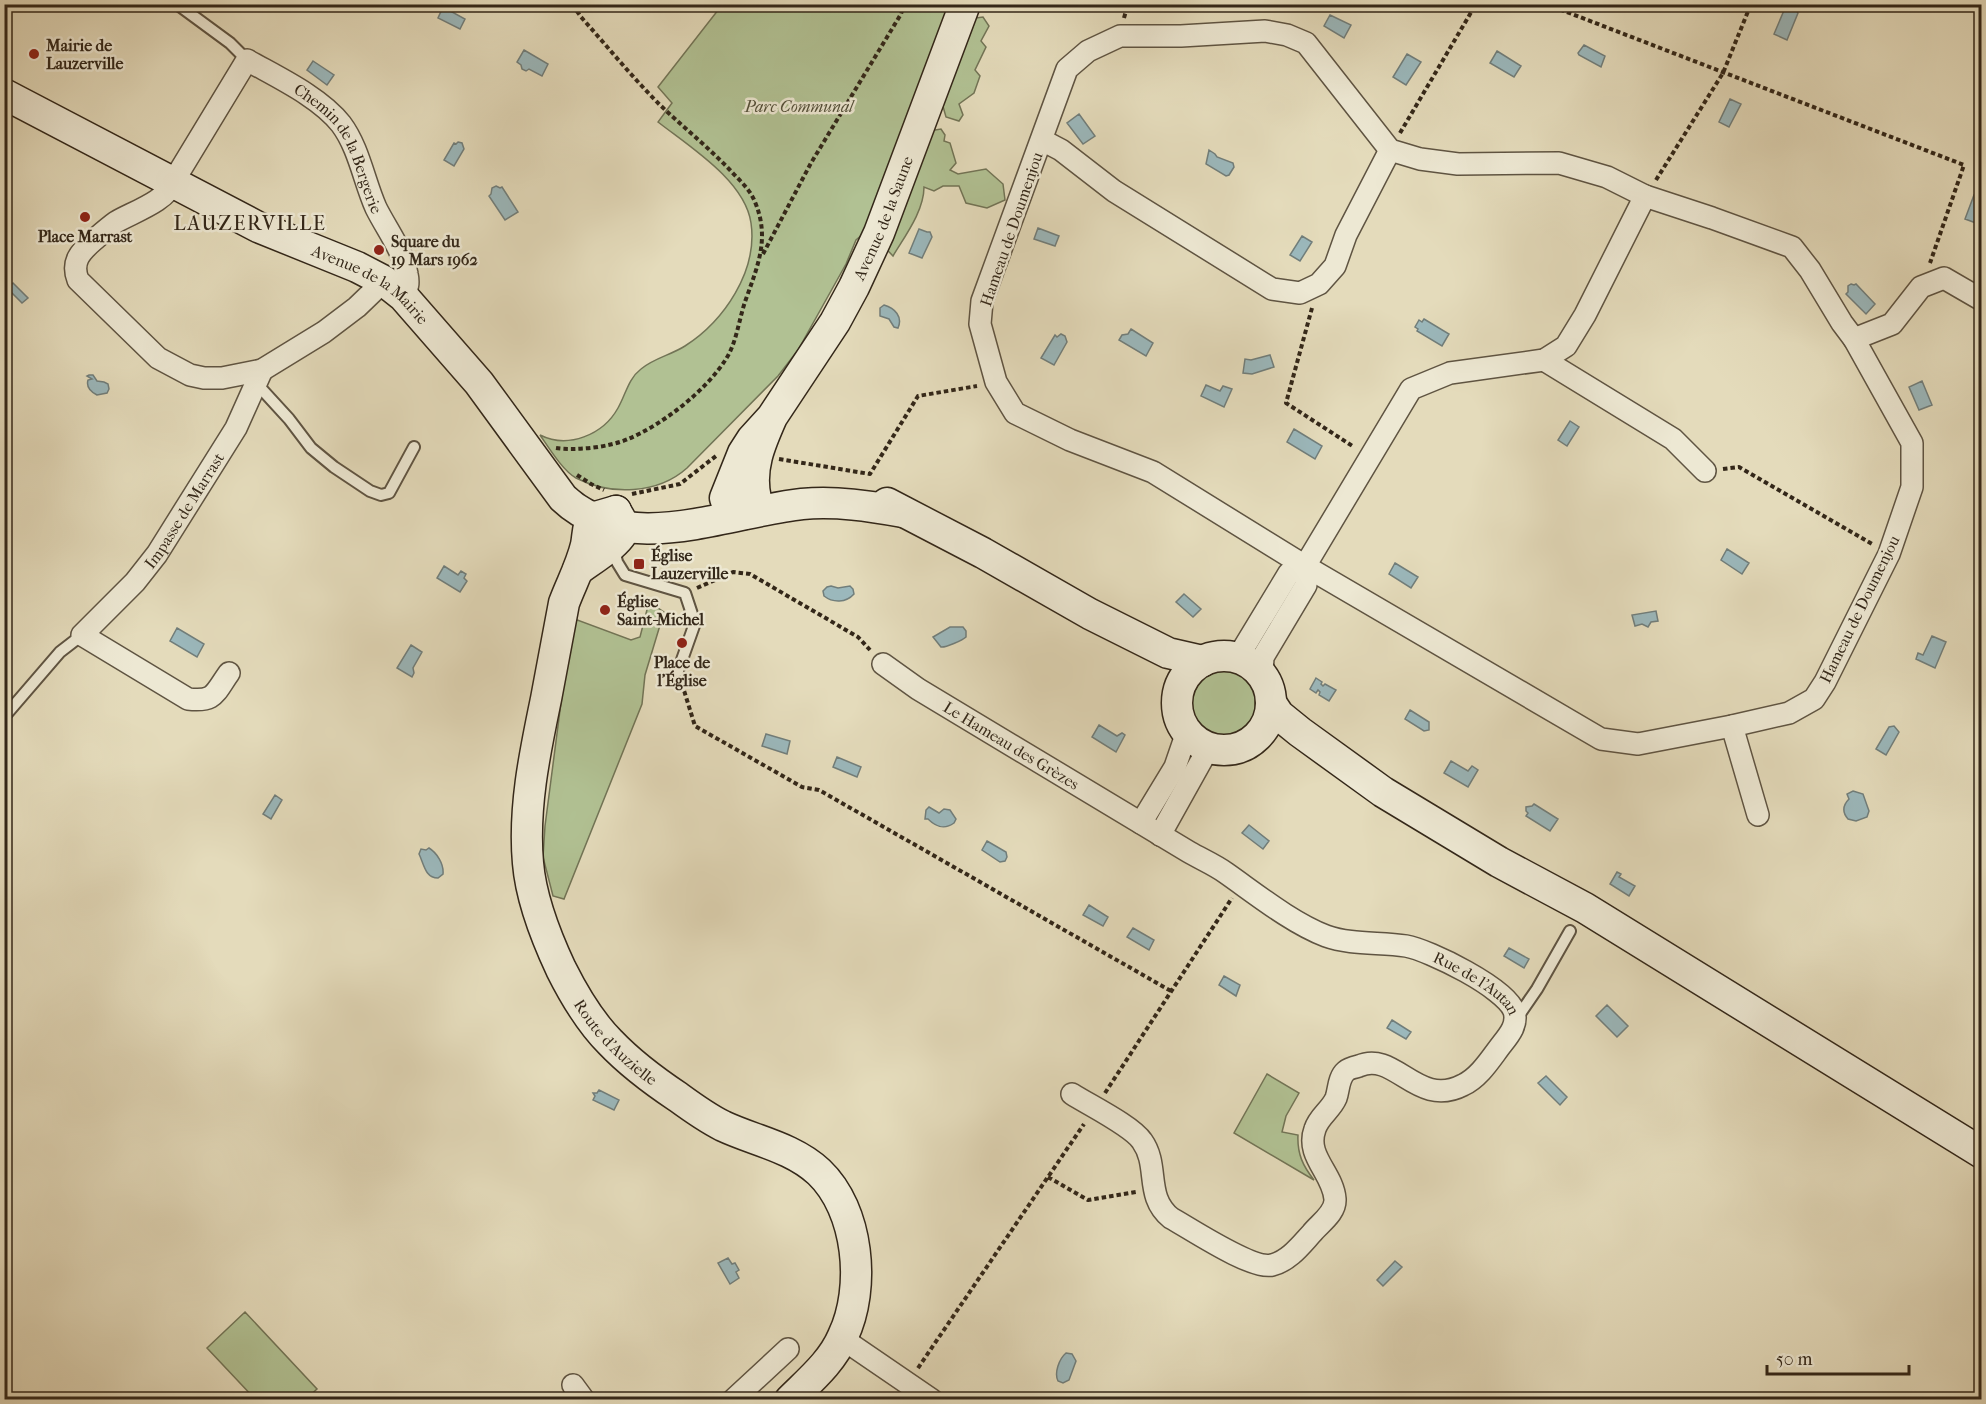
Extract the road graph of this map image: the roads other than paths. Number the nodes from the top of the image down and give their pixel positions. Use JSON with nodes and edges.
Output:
{"nodes":[{"id":1,"x":177,"y":4,"type":"edge"},
{"id":2,"x":965,"y":4,"type":"edge"},
{"id":3,"x":247,"y":60,"type":"junction"},
{"id":4,"x":4,"y":94,"type":"edge"},
{"id":5,"x":1042,"y":140,"type":"junction"},
{"id":6,"x":1390,"y":150,"type":"junction"},
{"id":7,"x":174,"y":182,"type":"junction"},
{"id":8,"x":1645,"y":196,"type":"junction"},
{"id":9,"x":393,"y":289,"type":"junction"},
{"id":10,"x":1982,"y":300,"type":"edge"},
{"id":11,"x":1854,"y":339,"type":"junction"},
{"id":12,"x":1544,"y":360,"type":"junction"},
{"id":13,"x":259,"y":376,"type":"junction"},
{"id":14,"x":414,"y":447,"type":"dead end"},
{"id":15,"x":1705,"y":471,"type":"road end"},
{"id":16,"x":742,"y":506,"type":"junction"},
{"id":17,"x":614,"y":514,"type":"junction"},
{"id":18,"x":1305,"y":566,"type":"junction"},
{"id":19,"x":1090,"y":614,"type":"junction"},
{"id":20,"x":82,"y":634,"type":"junction"},
{"id":21,"x":1232,"y":657,"type":"junction"},
{"id":22,"x":1203,"y":661,"type":"junction"},
{"id":23,"x":882,"y":664,"type":"road end"},
{"id":24,"x":678,"y":671,"type":"road end"},
{"id":25,"x":228,"y":673,"type":"dead end"},
{"id":26,"x":1267,"y":689,"type":"junction"},
{"id":27,"x":1178,"y":695,"type":"junction"},
{"id":28,"x":4,"y":717,"type":"edge"},
{"id":29,"x":1732,"y":726,"type":"junction"},
{"id":30,"x":1187,"y":732,"type":"junction"},
{"id":31,"x":1254,"y":738,"type":"junction"},
{"id":32,"x":1214,"y":749,"type":"junction"},
{"id":33,"x":1355,"y":771,"type":"junction"},
{"id":34,"x":1758,"y":815,"type":"dead end"},
{"id":35,"x":1142,"y":823,"type":"junction"},
{"id":36,"x":1160,"y":834,"type":"junction"},
{"id":37,"x":1189,"y":852,"type":"joint"},
{"id":38,"x":1570,"y":930,"type":"dead end"},
{"id":39,"x":1515,"y":1021,"type":"junction"},
{"id":40,"x":1072,"y":1094,"type":"dead end"},
{"id":41,"x":1982,"y":1153,"type":"edge"},
{"id":42,"x":843,"y":1337,"type":"junction"},
{"id":43,"x":788,"y":1349,"type":"dead end"},
{"id":44,"x":733,"y":1400,"type":"edge"},
{"id":45,"x":790,"y":1400,"type":"edge"},
{"id":46,"x":932,"y":1400,"type":"edge"}],
"edges":[{"from":1,"to":3,"type":"lane","name":"Chemin de la Bergerie"},
{"from":2,"to":16,"type":"street","name":"Avenue de la Saune"},
{"from":3,"to":7,"type":"street"},
{"from":3,"to":9,"type":"street","name":"Chemin de la Bergerie"},
{"from":4,"to":7,"type":"street","name":"Avenue de la Mairie"},
{"from":5,"to":6,"type":"street","name":"Hameau de Doumenjou"},
{"from":5,"to":6,"type":"street","name":"Hameau de Doumenjou"},
{"from":5,"to":18,"type":"street","name":"Hameau de Doumenjou"},
{"from":6,"to":8,"type":"street","name":"Hameau de Doumenjou"},
{"from":7,"to":9,"type":"street","name":"Avenue de la Mairie"},
{"from":7,"to":13,"type":"street"},
{"from":8,"to":11,"type":"street","name":"Hameau de Doumenjou"},
{"from":8,"to":12,"type":"street"},
{"from":9,"to":13,"type":"street"},
{"from":9,"to":17,"type":"street","name":"Avenue de la Mairie"},
{"from":10,"to":11,"type":"street"},
{"from":11,"to":29,"type":"street","name":"Hameau de Doumenjou"},
{"from":12,"to":15,"type":"street"},
{"from":12,"to":18,"type":"street"},
{"from":13,"to":14,"type":"lane"},
{"from":13,"to":20,"type":"street","name":"Impasse de Marrast"},
{"from":16,"to":17,"type":"street","name":"Avenue de la Mairie"},
{"from":16,"to":19,"type":"street","name":"Avenue de la Mairie"},
{"from":17,"to":24,"type":"lane"},
{"from":17,"to":42,"type":"street","name":"Route d'Auzielle"},
{"from":18,"to":21,"type":"street"},
{"from":18,"to":26,"type":"street"},
{"from":18,"to":29,"type":"street","name":"Hameau de Doumenjou"},
{"from":19,"to":22,"type":"street"},
{"from":19,"to":27,"type":"street"},
{"from":20,"to":25,"type":"street"},
{"from":20,"to":28,"type":"lane"},
{"from":21,"to":22,"type":"street"},
{"from":21,"to":26,"type":"street"},
{"from":22,"to":27,"type":"street"},
{"from":23,"to":35,"type":"street","name":"Le Hameau des Grèzes"},
{"from":26,"to":31,"type":"street"},
{"from":26,"to":33,"type":"street"},
{"from":27,"to":30,"type":"street"},
{"from":29,"to":34,"type":"street"},
{"from":30,"to":32,"type":"street"},
{"from":30,"to":35,"type":"street"},
{"from":31,"to":32,"type":"street"},
{"from":31,"to":33,"type":"street"},
{"from":32,"to":36,"type":"street"},
{"from":33,"to":41,"type":"street"},
{"from":35,"to":36,"type":"street","name":"Le Hameau des Grèzes"},
{"from":36,"to":37,"type":"street","name":"Le Hameau des Grèzes"},
{"from":37,"to":39,"type":"street","name":"Rue de l'Autan"},
{"from":38,"to":39,"type":"lane"},
{"from":39,"to":40,"type":"street","name":"Rue de l'Autan"},
{"from":42,"to":45,"type":"street","name":"Route d'Auzielle"},
{"from":42,"to":46,"type":"street"},
{"from":43,"to":44,"type":"street"}]}
